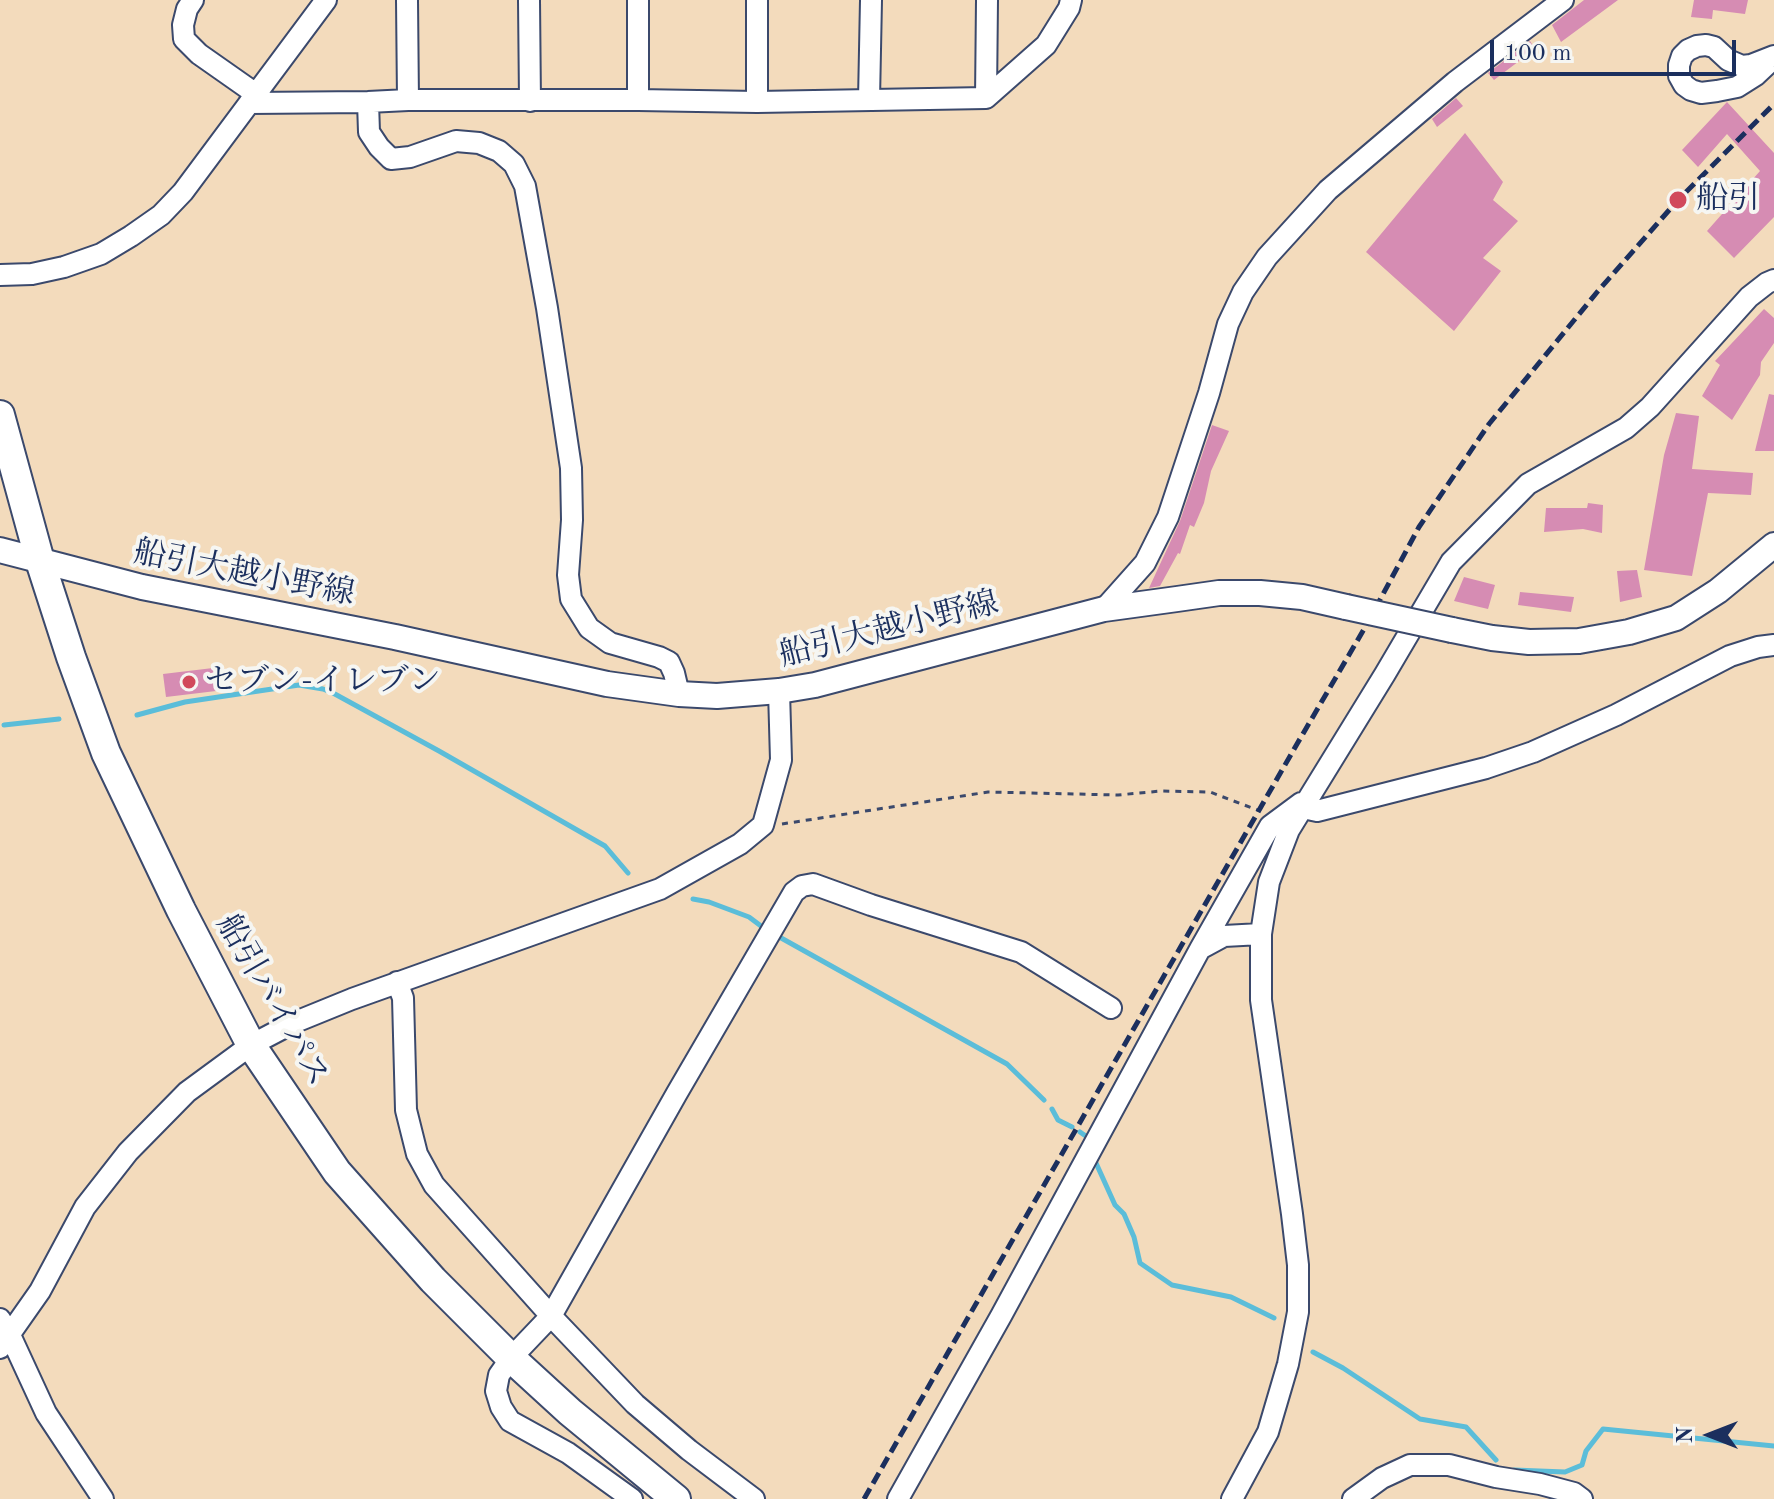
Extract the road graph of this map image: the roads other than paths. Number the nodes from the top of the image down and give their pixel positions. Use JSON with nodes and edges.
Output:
{"nodes":[{"id":1,"x":193,"y":0,"type":"edge"},
{"id":2,"x":326,"y":0,"type":"edge"},
{"id":3,"x":407,"y":0,"type":"edge"},
{"id":4,"x":529,"y":0,"type":"edge"},
{"id":5,"x":638,"y":0,"type":"edge"},
{"id":6,"x":757,"y":0,"type":"edge"},
{"id":7,"x":871,"y":0,"type":"edge"},
{"id":8,"x":987,"y":0,"type":"edge"},
{"id":9,"x":1071,"y":0,"type":"edge"},
{"id":10,"x":1563,"y":0,"type":"edge"},
{"id":11,"x":252,"y":98,"type":"junction"},
{"id":12,"x":986,"y":98,"type":"junction"},
{"id":13,"x":408,"y":100,"type":"junction"},
{"id":14,"x":638,"y":100,"type":"junction"},
{"id":15,"x":869,"y":100,"type":"junction"},
{"id":16,"x":530,"y":101,"type":"junction"},
{"id":17,"x":368,"y":102,"type":"junction"},
{"id":18,"x":757,"y":102,"type":"junction"},
{"id":19,"x":0,"y":275,"type":"edge"},
{"id":20,"x":1774,"y":280,"type":"edge"},
{"id":21,"x":0,"y":415,"type":"edge"},
{"id":22,"x":1774,"y":545,"type":"edge"},
{"id":23,"x":0,"y":550,"type":"edge"},
{"id":24,"x":40,"y":561,"type":"junction"},
{"id":25,"x":1104,"y":609,"type":"junction"},
{"id":26,"x":1774,"y":645,"type":"edge"},
{"id":27,"x":779,"y":691,"type":"junction"},
{"id":28,"x":679,"y":694,"type":"junction"},
{"id":29,"x":1307,"y":802,"type":"junction"},
{"id":30,"x":1261,"y":934,"type":"junction"},
{"id":31,"x":1200,"y":949,"type":"junction"},
{"id":32,"x":397,"y":982,"type":"junction"},
{"id":33,"x":1111,"y":1008,"type":"dead end"},
{"id":34,"x":251,"y":1045,"type":"junction"},
{"id":35,"x":551,"y":1316,"type":"junction"},
{"id":36,"x":3,"y":1334,"type":"edge"},
{"id":37,"x":511,"y":1358,"type":"junction"},
{"id":38,"x":103,"y":1499,"type":"edge"},
{"id":39,"x":632,"y":1499,"type":"edge"},
{"id":40,"x":676,"y":1499,"type":"edge"},
{"id":41,"x":754,"y":1499,"type":"edge"},
{"id":42,"x":898,"y":1499,"type":"edge"},
{"id":43,"x":1232,"y":1499,"type":"edge"},
{"id":44,"x":1353,"y":1499,"type":"edge"},
{"id":45,"x":1582,"y":1499,"type":"edge"}],
"edges":[{"from":1,"to":11,"type":"street"},
{"from":2,"to":11,"type":"street"},
{"from":3,"to":13,"type":"street"},
{"from":4,"to":16,"type":"street"},
{"from":5,"to":14,"type":"street"},
{"from":6,"to":18,"type":"street"},
{"from":7,"to":15,"type":"street"},
{"from":8,"to":12,"type":"street"},
{"from":9,"to":12,"type":"street"},
{"from":10,"to":25,"type":"street"},
{"from":11,"to":17,"type":"street"},
{"from":11,"to":19,"type":"street"},
{"from":12,"to":15,"type":"street"},
{"from":13,"to":16,"type":"street"},
{"from":13,"to":17,"type":"street"},
{"from":14,"to":16,"type":"street"},
{"from":14,"to":18,"type":"street"},
{"from":15,"to":18,"type":"street"},
{"from":17,"to":28,"type":"street"},
{"from":20,"to":29,"type":"street"},
{"from":21,"to":24,"type":"highway","name":"船引バイパス"},
{"from":22,"to":25,"type":"main road","name":"船引大越小野線","bridge":true},
{"from":23,"to":24,"type":"main road","name":"船引大越小野線"},
{"from":24,"to":28,"type":"main road","name":"船引大越小野線"},
{"from":24,"to":34,"type":"highway","name":"船引バイパス"},
{"from":25,"to":27,"type":"main road","name":"船引大越小野線"},
{"from":26,"to":29,"type":"street"},
{"from":27,"to":28,"type":"main road","name":"船引大越小野線"},
{"from":27,"to":32,"type":"street"},
{"from":29,"to":30,"type":"street"},
{"from":29,"to":31,"type":"street"},
{"from":30,"to":31,"type":"street"},
{"from":30,"to":43,"type":"street"},
{"from":31,"to":42,"type":"street"},
{"from":32,"to":34,"type":"street"},
{"from":32,"to":35,"type":"street"},
{"from":33,"to":35,"type":"street"},
{"from":34,"to":36,"type":"street"},
{"from":34,"to":37,"type":"highway","name":"船引バイパス"},
{"from":35,"to":37,"type":"street"},
{"from":35,"to":41,"type":"street"},
{"from":36,"to":38,"type":"street"},
{"from":37,"to":39,"type":"street"},
{"from":37,"to":40,"type":"highway","name":"船引バイパス"},
{"from":44,"to":45,"type":"street"}]}
